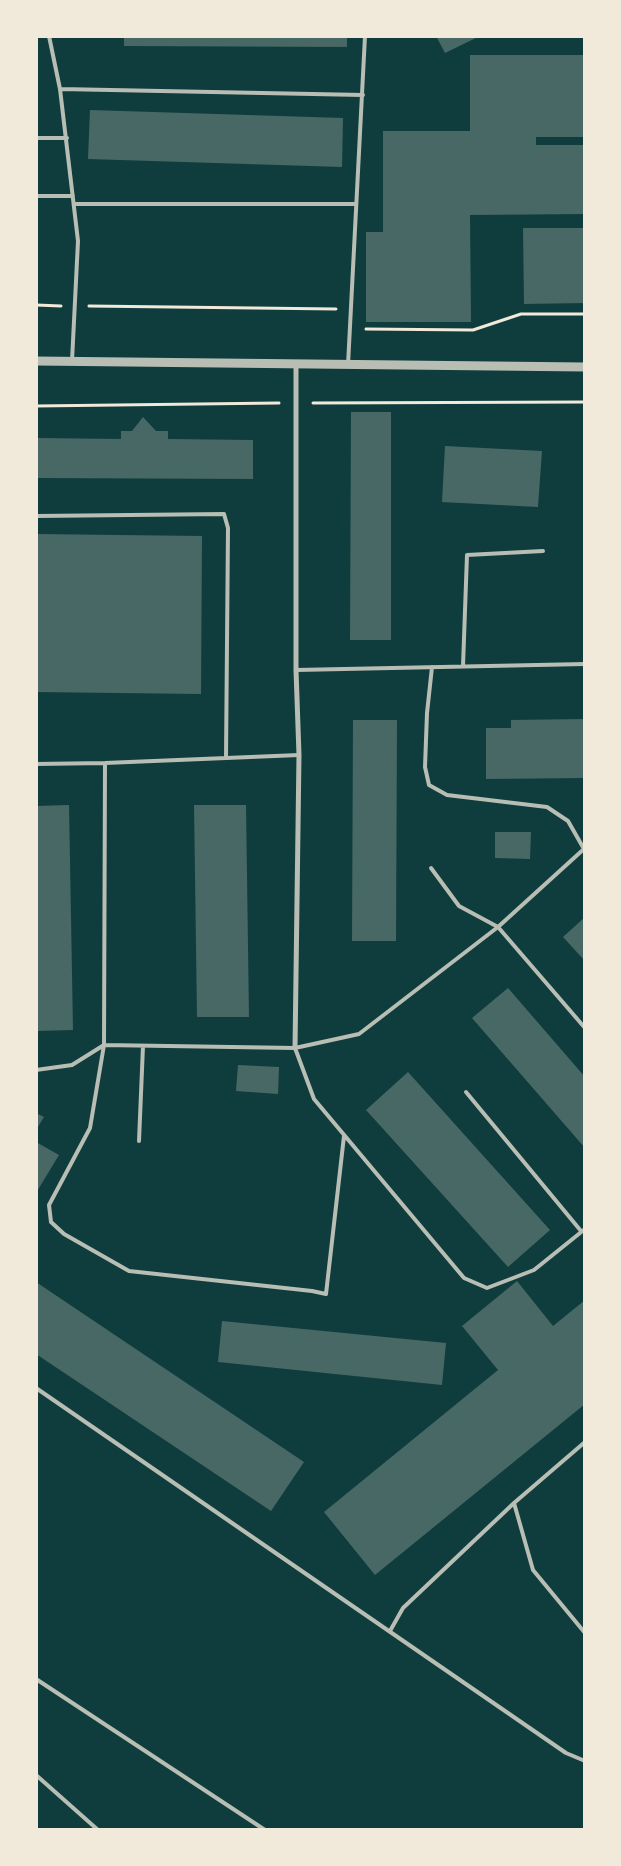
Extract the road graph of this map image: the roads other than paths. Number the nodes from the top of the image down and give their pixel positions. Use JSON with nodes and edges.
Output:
{"nodes":[{"id":1,"x":49,"y":36,"type":"edge"},
{"id":2,"x":365,"y":36,"type":"edge"},
{"id":3,"x":60,"y":89,"type":"junction"},
{"id":4,"x":363,"y":95,"type":"junction"},
{"id":5,"x":38,"y":138,"type":"dead end"},
{"id":6,"x":67,"y":138,"type":"junction"},
{"id":7,"x":36,"y":196,"type":"edge"},
{"id":8,"x":73,"y":196,"type":"junction"},
{"id":9,"x":75,"y":204,"type":"junction"},
{"id":10,"x":356,"y":204,"type":"junction"},
{"id":11,"x":36,"y":361,"type":"edge"},
{"id":12,"x":72,"y":362,"type":"junction"},
{"id":13,"x":348,"y":364,"type":"junction"},
{"id":14,"x":296,"y":365,"type":"junction"},
{"id":15,"x":585,"y":367,"type":"edge"},
{"id":16,"x":36,"y":516,"type":"edge"},
{"id":17,"x":543,"y":551,"type":"dead end"},
{"id":18,"x":585,"y":664,"type":"edge"},
{"id":19,"x":463,"y":666,"type":"junction"},
{"id":20,"x":432,"y":667,"type":"junction"},
{"id":21,"x":296,"y":670,"type":"junction"},
{"id":22,"x":299,"y":755,"type":"junction"},
{"id":23,"x":226,"y":758,"type":"junction"},
{"id":24,"x":105,"y":763,"type":"junction"},
{"id":25,"x":36,"y":764,"type":"edge"},
{"id":26,"x":584,"y":848,"type":"edge"},
{"id":27,"x":430,"y":868,"type":"dead end"},
{"id":28,"x":498,"y":928,"type":"junction"},
{"id":29,"x":585,"y":1028,"type":"edge"},
{"id":30,"x":104,"y":1045,"type":"junction"},
{"id":31,"x":143,"y":1046,"type":"junction"},
{"id":32,"x":295,"y":1048,"type":"junction"},
{"id":33,"x":36,"y":1070,"type":"edge"},
{"id":34,"x":466,"y":1092,"type":"dead end"},
{"id":35,"x":344,"y":1136,"type":"junction"},
{"id":36,"x":140,"y":1141,"type":"dead end"},
{"id":37,"x":583,"y":1230,"type":"edge"},
{"id":38,"x":36,"y":1388,"type":"edge"},
{"id":39,"x":585,"y":1442,"type":"edge"},
{"id":40,"x":514,"y":1503,"type":"junction"},
{"id":41,"x":390,"y":1631,"type":"junction"},
{"id":42,"x":585,"y":1633,"type":"edge"},
{"id":43,"x":36,"y":1679,"type":"edge"},
{"id":44,"x":585,"y":1761,"type":"edge"},
{"id":45,"x":36,"y":1775,"type":"edge"},
{"id":46,"x":98,"y":1830,"type":"edge"},
{"id":47,"x":265,"y":1830,"type":"edge"}],
"edges":[{"from":1,"to":3,"type":"lane"},
{"from":2,"to":4,"type":"lane"},
{"from":3,"to":4,"type":"lane"},
{"from":3,"to":6,"type":"lane"},
{"from":4,"to":10,"type":"lane"},
{"from":5,"to":6,"type":"lane"},
{"from":6,"to":8,"type":"lane"},
{"from":7,"to":8,"type":"lane"},
{"from":8,"to":9,"type":"lane"},
{"from":9,"to":10,"type":"lane"},
{"from":9,"to":12,"type":"lane"},
{"from":10,"to":13,"type":"lane"},
{"from":11,"to":12,"type":"street"},
{"from":12,"to":14,"type":"street"},
{"from":13,"to":14,"type":"street"},
{"from":13,"to":15,"type":"street"},
{"from":14,"to":21,"type":"street"},
{"from":16,"to":23,"type":"lane"},
{"from":17,"to":19,"type":"lane"},
{"from":18,"to":19,"type":"lane"},
{"from":19,"to":20,"type":"lane"},
{"from":20,"to":21,"type":"lane"},
{"from":20,"to":26,"type":"lane"},
{"from":21,"to":22,"type":"street"},
{"from":22,"to":23,"type":"lane"},
{"from":22,"to":32,"type":"street"},
{"from":23,"to":24,"type":"lane"},
{"from":24,"to":25,"type":"lane"},
{"from":24,"to":30,"type":"lane"},
{"from":26,"to":28,"type":"lane"},
{"from":27,"to":28,"type":"lane"},
{"from":28,"to":29,"type":"lane"},
{"from":28,"to":32,"type":"lane"},
{"from":30,"to":31,"type":"lane"},
{"from":30,"to":33,"type":"lane"},
{"from":30,"to":35,"type":"lane"},
{"from":31,"to":32,"type":"lane"},
{"from":31,"to":36,"type":"lane"},
{"from":32,"to":35,"type":"lane"},
{"from":34,"to":37,"type":"lane"},
{"from":35,"to":37,"type":"lane"},
{"from":38,"to":41,"type":"lane"},
{"from":39,"to":40,"type":"lane"},
{"from":40,"to":41,"type":"lane"},
{"from":40,"to":42,"type":"lane"},
{"from":41,"to":44,"type":"lane"},
{"from":43,"to":47,"type":"lane"},
{"from":45,"to":46,"type":"lane"}]}
